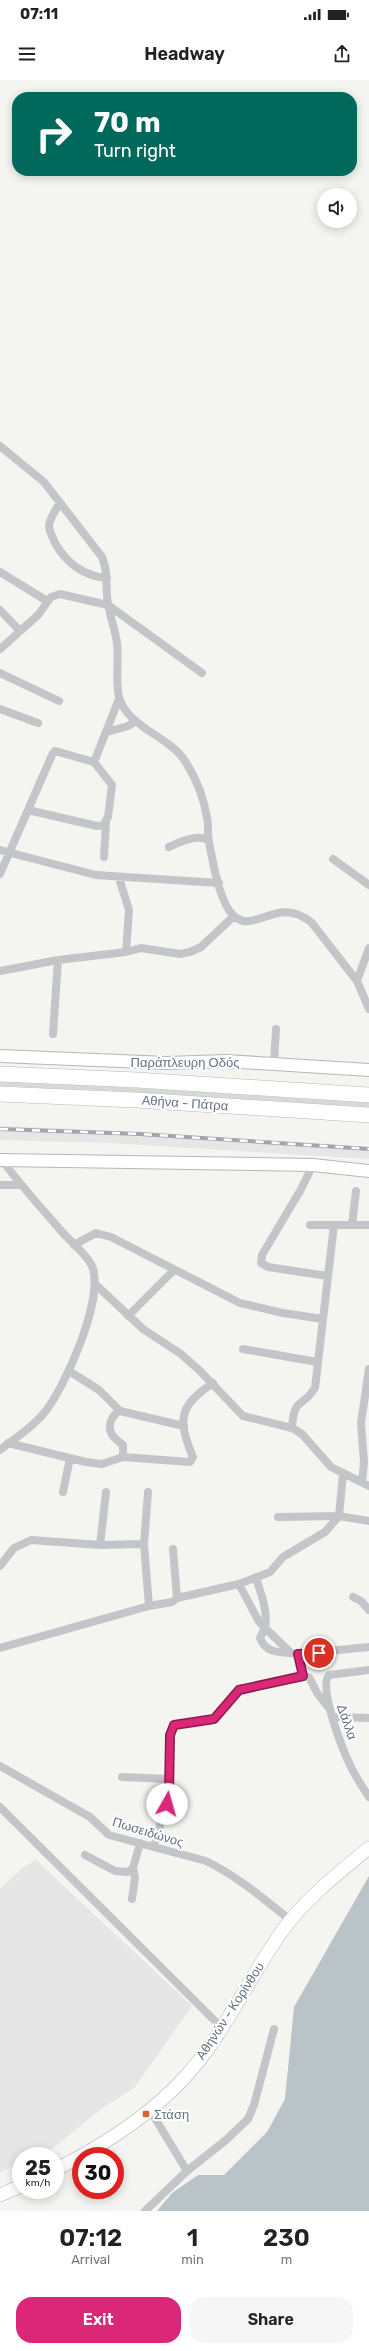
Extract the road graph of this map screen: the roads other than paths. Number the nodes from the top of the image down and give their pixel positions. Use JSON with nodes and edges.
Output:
{"nodes":[{"id":1,"x":0,"y":446,"type":"edge"},
{"id":2,"x":60,"y":503,"type":"junction"},
{"id":3,"x":0,"y":572,"type":"edge"},
{"id":4,"x":107,"y":578,"type":"junction"},
{"id":5,"x":47,"y":601,"type":"junction"},
{"id":6,"x":108,"y":605,"type":"junction"},
{"id":7,"x":0,"y":610,"type":"edge"},
{"id":8,"x":20,"y":631,"type":"junction"},
{"id":9,"x":0,"y":649,"type":"edge"},
{"id":10,"x":202,"y":672,"type":"dead end"},
{"id":11,"x":0,"y":673,"type":"edge"},
{"id":12,"x":120,"y":699,"type":"junction"},
{"id":13,"x":59,"y":701,"type":"dead end"},
{"id":14,"x":0,"y":709,"type":"edge"},
{"id":15,"x":136,"y":721,"type":"junction"},
{"id":16,"x":38,"y":723,"type":"dead end"},
{"id":17,"x":107,"y":732,"type":"junction"},
{"id":18,"x":94,"y":762,"type":"junction"},
{"id":19,"x":28,"y":810,"type":"junction"},
{"id":20,"x":106,"y":822,"type":"junction"},
{"id":21,"x":208,"y":840,"type":"junction"},
{"id":22,"x":169,"y":848,"type":"dead end"},
{"id":23,"x":4,"y":852,"type":"edge"},
{"id":24,"x":104,"y":856,"type":"dead end"},
{"id":25,"x":334,"y":858,"type":"dead end"},
{"id":26,"x":0,"y":874,"type":"edge"},
{"id":27,"x":119,"y":878,"type":"junction"},
{"id":28,"x":219,"y":883,"type":"junction"},
{"id":29,"x":369,"y":885,"type":"edge"},
{"id":30,"x":234,"y":916,"type":"junction"},
{"id":31,"x":369,"y":948,"type":"edge"},
{"id":32,"x":126,"y":952,"type":"junction"},
{"id":33,"x":58,"y":960,"type":"junction"},
{"id":34,"x":0,"y":971,"type":"edge"},
{"id":35,"x":357,"y":981,"type":"junction"},
{"id":36,"x":369,"y":1009,"type":"edge"},
{"id":37,"x":276,"y":1029,"type":"dead end"},
{"id":38,"x":53,"y":1034,"type":"dead end"},
{"id":39,"x":0,"y":1056,"type":"edge"},
{"id":40,"x":274,"y":1064,"type":"junction"},
{"id":41,"x":369,"y":1070,"type":"edge"},
{"id":42,"x":0,"y":1074,"type":"edge"},
{"id":43,"x":0,"y":1094,"type":"edge"},
{"id":44,"x":369,"y":1095,"type":"edge"},
{"id":45,"x":369,"y":1115,"type":"edge"},
{"id":46,"x":1,"y":1160,"type":"edge"},
{"id":47,"x":313,"y":1165,"type":"junction"},
{"id":48,"x":369,"y":1170,"type":"edge"},
{"id":49,"x":0,"y":1185,"type":"edge"},
{"id":50,"x":21,"y":1185,"type":"junction"},
{"id":51,"x":356,"y":1191,"type":"dead end"},
{"id":52,"x":310,"y":1225,"type":"dead end"},
{"id":53,"x":334,"y":1225,"type":"junction"},
{"id":54,"x":369,"y":1225,"type":"edge"},
{"id":55,"x":352,"y":1226,"type":"junction"},
{"id":56,"x":74,"y":1245,"type":"junction"},
{"id":57,"x":174,"y":1270,"type":"junction"},
{"id":58,"x":328,"y":1276,"type":"junction"},
{"id":59,"x":96,"y":1284,"type":"junction"},
{"id":60,"x":128,"y":1316,"type":"junction"},
{"id":61,"x":323,"y":1319,"type":"junction"},
{"id":62,"x":243,"y":1349,"type":"dead end"},
{"id":63,"x":317,"y":1362,"type":"junction"},
{"id":64,"x":369,"y":1369,"type":"edge"},
{"id":65,"x":69,"y":1371,"type":"junction"},
{"id":66,"x":213,"y":1383,"type":"junction"},
{"id":67,"x":364,"y":1395,"type":"junction"},
{"id":68,"x":369,"y":1407,"type":"edge"},
{"id":69,"x":120,"y":1412,"type":"junction"},
{"id":70,"x":184,"y":1426,"type":"junction"},
{"id":71,"x":292,"y":1428,"type":"junction"},
{"id":72,"x":8,"y":1443,"type":"junction"},
{"id":73,"x":0,"y":1450,"type":"edge"},
{"id":74,"x":123,"y":1457,"type":"junction"},
{"id":75,"x":70,"y":1458,"type":"junction"},
{"id":76,"x":343,"y":1474,"type":"junction"},
{"id":77,"x":365,"y":1484,"type":"edge"},
{"id":78,"x":63,"y":1492,"type":"dead end"},
{"id":79,"x":106,"y":1492,"type":"dead end"},
{"id":80,"x":148,"y":1492,"type":"dead end"},
{"id":81,"x":339,"y":1516,"type":"junction"},
{"id":82,"x":278,"y":1517,"type":"dead end"},
{"id":83,"x":369,"y":1521,"type":"edge"},
{"id":84,"x":144,"y":1544,"type":"junction"},
{"id":85,"x":100,"y":1546,"type":"junction"},
{"id":86,"x":174,"y":1549,"type":"dead end"},
{"id":87,"x":0,"y":1566,"type":"edge"},
{"id":88,"x":256,"y":1577,"type":"junction"},
{"id":89,"x":239,"y":1584,"type":"junction"},
{"id":90,"x":353,"y":1597,"type":"dead end"},
{"id":91,"x":177,"y":1598,"type":"junction"},
{"id":92,"x":149,"y":1606,"type":"junction"},
{"id":93,"x":369,"y":1610,"type":"edge"},
{"id":94,"x":265,"y":1628,"type":"junction"},
{"id":95,"x":369,"y":1647,"type":"edge"},
{"id":96,"x":0,"y":1648,"type":"edge"},
{"id":97,"x":295,"y":1654,"type":"junction"},
{"id":98,"x":369,"y":1670,"type":"edge"},
{"id":99,"x":303,"y":1676,"type":"junction"},
{"id":100,"x":328,"y":1706,"type":"junction"},
{"id":101,"x":332,"y":1717,"type":"junction"},
{"id":102,"x":369,"y":1718,"type":"edge"},
{"id":103,"x":0,"y":1766,"type":"edge"},
{"id":104,"x":122,"y":1777,"type":"dead end"},
{"id":105,"x":170,"y":1779,"type":"junction"},
{"id":106,"x":369,"y":1797,"type":"edge"},
{"id":107,"x":0,"y":1807,"type":"edge"},
{"id":108,"x":140,"y":1843,"type":"junction"},
{"id":109,"x":154,"y":1846,"type":"junction"},
{"id":110,"x":369,"y":1848,"type":"edge"},
{"id":111,"x":85,"y":1855,"type":"dead end"},
{"id":112,"x":133,"y":1868,"type":"junction"},
{"id":113,"x":132,"y":1899,"type":"dead end"},
{"id":114,"x":290,"y":1920,"type":"junction"},
{"id":115,"x":222,"y":2028,"type":"junction"},
{"id":116,"x":274,"y":2030,"type":"dead end"},
{"id":117,"x":150,"y":2110,"type":"junction"},
{"id":118,"x":64,"y":2165,"type":"edge"},
{"id":119,"x":187,"y":2170,"type":"junction"},
{"id":120,"x":12,"y":2189,"type":"edge"},
{"id":121,"x":0,"y":2194,"type":"edge"},
{"id":122,"x":145,"y":2211,"type":"edge"}],
"edges":[{"from":1,"to":2,"type":"street"},
{"from":2,"to":4,"type":"street"},
{"from":2,"to":4,"type":"street"},
{"from":3,"to":5,"type":"street"},
{"from":4,"to":6,"type":"street"},
{"from":5,"to":6,"type":"street"},
{"from":5,"to":8,"type":"street"},
{"from":6,"to":10,"type":"street"},
{"from":6,"to":12,"type":"street"},
{"from":7,"to":8,"type":"street"},
{"from":8,"to":9,"type":"street"},
{"from":11,"to":13,"type":"street"},
{"from":12,"to":15,"type":"street"},
{"from":12,"to":17,"type":"street"},
{"from":14,"to":16,"type":"street"},
{"from":15,"to":17,"type":"street"},
{"from":15,"to":21,"type":"street"},
{"from":17,"to":18,"type":"street"},
{"from":18,"to":19,"type":"street"},
{"from":18,"to":20,"type":"street"},
{"from":19,"to":20,"type":"street"},
{"from":19,"to":23,"type":"street"},
{"from":20,"to":24,"type":"street"},
{"from":21,"to":22,"type":"street"},
{"from":21,"to":28,"type":"street"},
{"from":23,"to":26,"type":"street"},
{"from":23,"to":27,"type":"street"},
{"from":25,"to":29,"type":"street"},
{"from":27,"to":28,"type":"street"},
{"from":27,"to":32,"type":"street"},
{"from":28,"to":30,"type":"street"},
{"from":30,"to":32,"type":"street"},
{"from":30,"to":35,"type":"street"},
{"from":31,"to":35,"type":"street"},
{"from":32,"to":33,"type":"street"},
{"from":33,"to":34,"type":"street"},
{"from":33,"to":38,"type":"street"},
{"from":35,"to":36,"type":"street"},
{"from":37,"to":40,"type":"street"},
{"from":39,"to":40,"type":"street","name":"Παράπλευρη Οδός"},
{"from":40,"to":41,"type":"street","name":"Παράπλευρη Οδός"},
{"from":42,"to":44,"type":"highway","name":"Αθήνα - Πάτρα"},
{"from":43,"to":45,"type":"highway","name":"Αθήνα - Πάτρα"},
{"from":46,"to":47,"type":"street"},
{"from":46,"to":50,"type":"street"},
{"from":47,"to":48,"type":"street"},
{"from":47,"to":58,"type":"street"},
{"from":49,"to":50,"type":"street"},
{"from":50,"to":56,"type":"street"},
{"from":51,"to":55,"type":"street"},
{"from":52,"to":53,"type":"street"},
{"from":53,"to":55,"type":"street"},
{"from":53,"to":58,"type":"street"},
{"from":54,"to":55,"type":"street"},
{"from":56,"to":57,"type":"street"},
{"from":56,"to":59,"type":"street"},
{"from":57,"to":60,"type":"street"},
{"from":57,"to":61,"type":"street"},
{"from":58,"to":61,"type":"street"},
{"from":59,"to":60,"type":"street"},
{"from":59,"to":65,"type":"street"},
{"from":60,"to":66,"type":"street"},
{"from":61,"to":63,"type":"street"},
{"from":62,"to":63,"type":"street"},
{"from":63,"to":71,"type":"street"},
{"from":64,"to":67,"type":"street"},
{"from":65,"to":69,"type":"street"},
{"from":65,"to":72,"type":"street"},
{"from":66,"to":70,"type":"street"},
{"from":66,"to":71,"type":"street"},
{"from":67,"to":68,"type":"street"},
{"from":67,"to":77,"type":"street"},
{"from":69,"to":70,"type":"street"},
{"from":69,"to":74,"type":"street"},
{"from":70,"to":74,"type":"street"},
{"from":71,"to":76,"type":"street"},
{"from":72,"to":73,"type":"street"},
{"from":72,"to":75,"type":"street"},
{"from":74,"to":75,"type":"street"},
{"from":75,"to":78,"type":"street"},
{"from":76,"to":77,"type":"street"},
{"from":76,"to":81,"type":"street"},
{"from":79,"to":85,"type":"street"},
{"from":80,"to":84,"type":"street"},
{"from":81,"to":82,"type":"street"},
{"from":81,"to":83,"type":"street"},
{"from":81,"to":88,"type":"street"},
{"from":84,"to":85,"type":"street"},
{"from":84,"to":92,"type":"street"},
{"from":85,"to":87,"type":"street"},
{"from":86,"to":91,"type":"street"},
{"from":88,"to":89,"type":"street"},
{"from":88,"to":94,"type":"street"},
{"from":89,"to":91,"type":"street"},
{"from":89,"to":94,"type":"street"},
{"from":90,"to":93,"type":"street"},
{"from":91,"to":92,"type":"street"},
{"from":92,"to":96,"type":"street"},
{"from":94,"to":97,"type":"street"},
{"from":94,"to":97,"type":"street"},
{"from":95,"to":97,"type":"street"},
{"from":97,"to":99,"type":"street"},
{"from":98,"to":100,"type":"street","name":"Δάλλα"},
{"from":99,"to":100,"type":"street"},
{"from":99,"to":105,"type":"street"},
{"from":100,"to":101,"type":"street","name":"Δάλλα"},
{"from":101,"to":102,"type":"street"},
{"from":101,"to":106,"type":"street","name":"Δάλλα"},
{"from":103,"to":108,"type":"street","name":"Πωσειδώνος"},
{"from":104,"to":105,"type":"street"},
{"from":105,"to":109,"type":"street"},
{"from":107,"to":115,"type":"street"},
{"from":108,"to":109,"type":"street","name":"Πωσειδώνος"},
{"from":108,"to":112,"type":"street"},
{"from":109,"to":114,"type":"street","name":"Πωσειδώνος"},
{"from":110,"to":114,"type":"main road","name":"Αθηνών - Κορίνθου"},
{"from":111,"to":112,"type":"street"},
{"from":112,"to":113,"type":"street"},
{"from":114,"to":115,"type":"main road","name":"Αθηνών - Κορίνθου"},
{"from":115,"to":117,"type":"main road","name":"Αθηνών - Κορίνθου"},
{"from":116,"to":119,"type":"street"},
{"from":117,"to":118,"type":"main road","name":"Αθηνών - Κορίνθου"},
{"from":117,"to":119,"type":"street"},
{"from":119,"to":122,"type":"street"},
{"from":120,"to":121,"type":"main road"}]}
